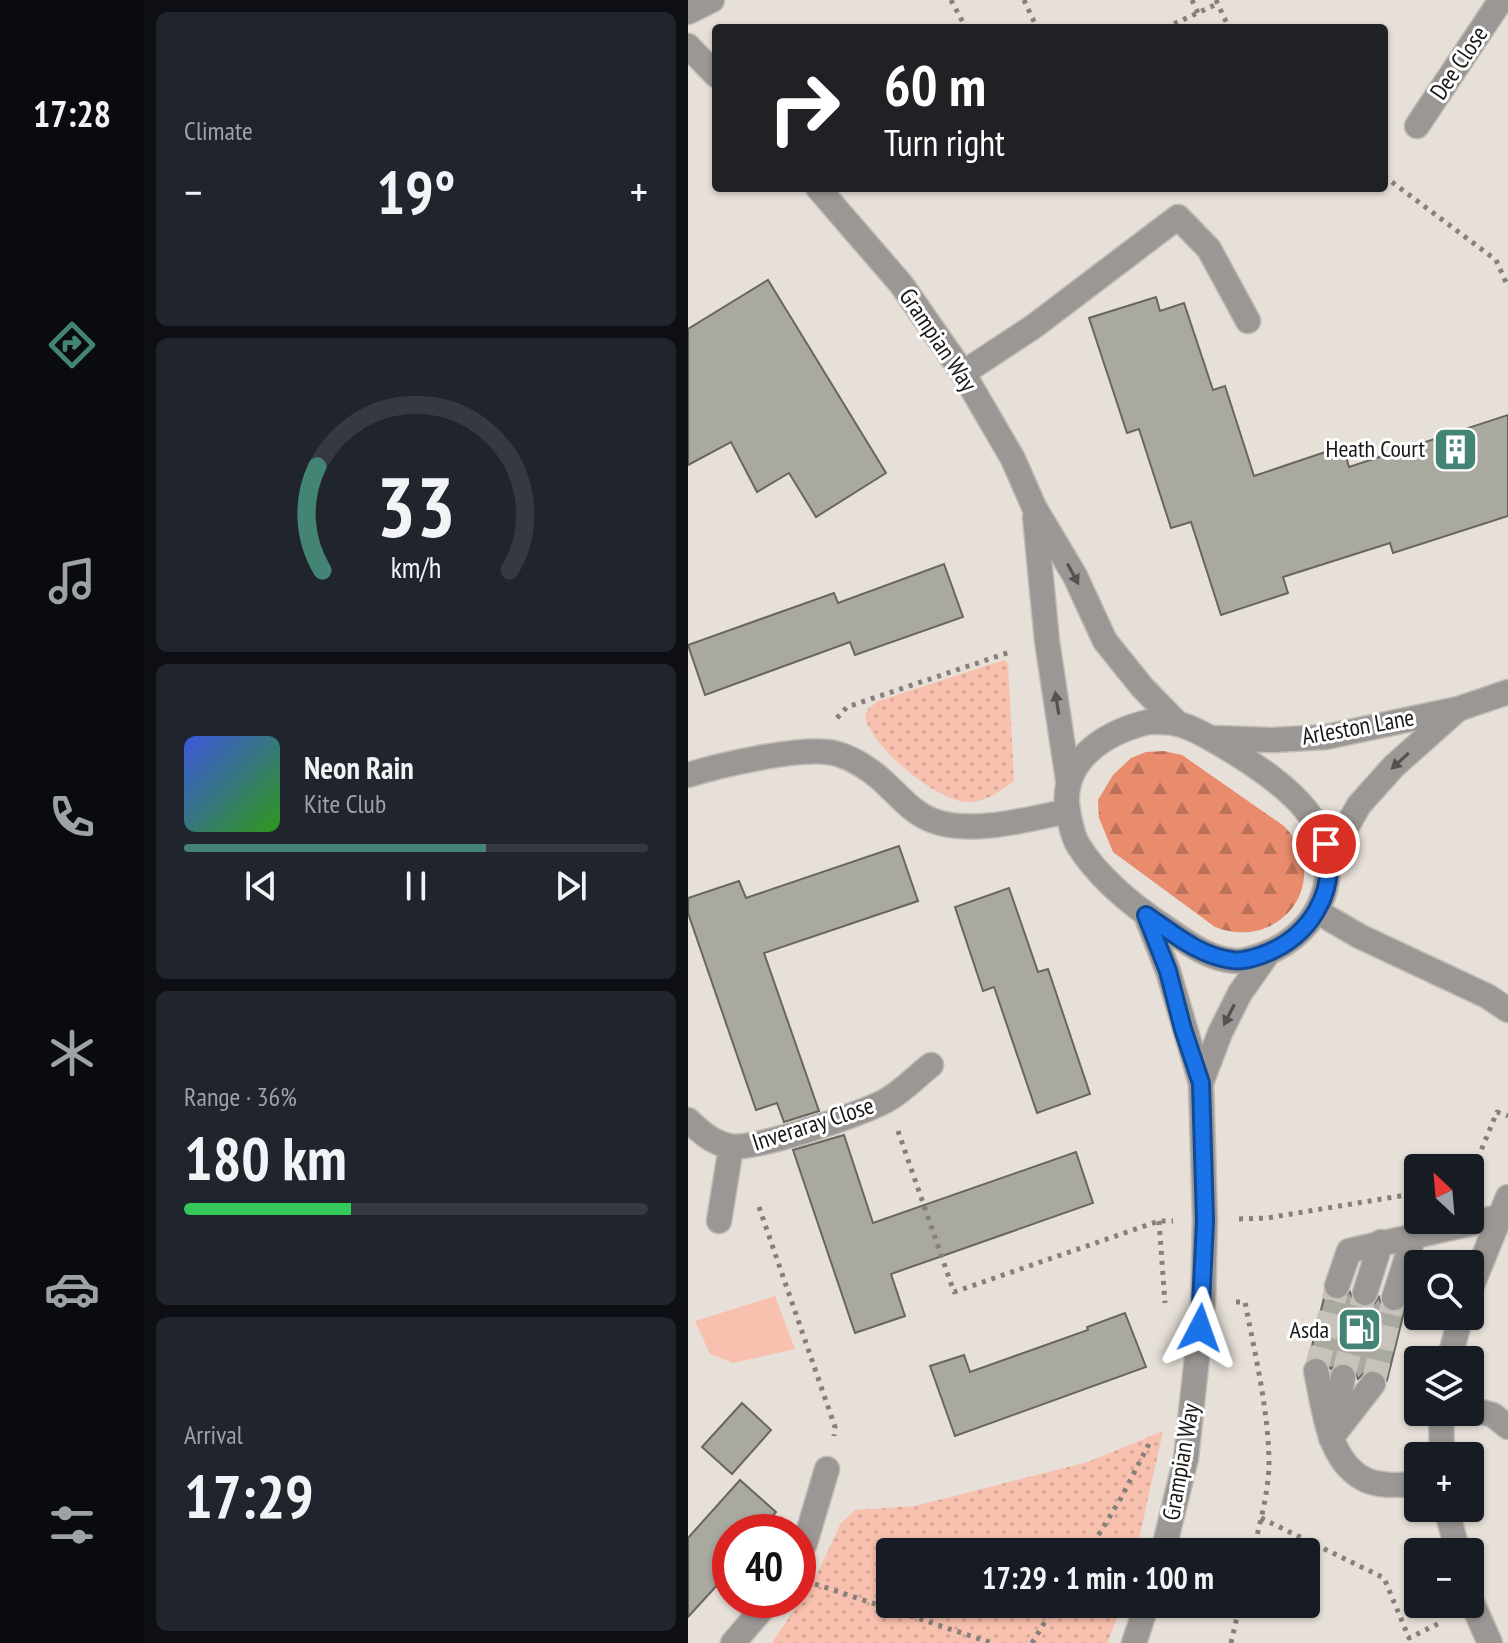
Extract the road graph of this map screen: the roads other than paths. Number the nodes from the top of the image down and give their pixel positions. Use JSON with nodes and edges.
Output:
{"nodes":[{"id":1,"x":712,"y":0,"type":"edge"},
{"id":2,"x":1501,"y":0,"type":"edge"},
{"id":3,"x":688,"y":12,"type":"edge"},
{"id":4,"x":688,"y":46,"type":"edge"},
{"id":5,"x":712,"y":71,"type":"edge"},
{"id":6,"x":1417,"y":126,"type":"dead end"},
{"id":7,"x":821,"y":192,"type":"edge"},
{"id":8,"x":1248,"y":321,"type":"dead end"},
{"id":9,"x":963,"y":373,"type":"junction"},
{"id":10,"x":1034,"y":507,"type":"junction"},
{"id":11,"x":1508,"y":692,"type":"edge"},
{"id":12,"x":1458,"y":709,"type":"junction"},
{"id":13,"x":1178,"y":724,"type":"junction"},
{"id":14,"x":1209,"y":738,"type":"junction"},
{"id":15,"x":688,"y":775,"type":"edge"},
{"id":16,"x":1068,"y":780,"type":"junction"},
{"id":17,"x":1068,"y":811,"type":"junction"},
{"id":18,"x":1329,"y":858,"type":"junction"},
{"id":19,"x":1318,"y":912,"type":"junction"},
{"id":20,"x":1146,"y":915,"type":"junction"},
{"id":21,"x":1269,"y":952,"type":"junction"},
{"id":22,"x":1508,"y":1010,"type":"edge"},
{"id":23,"x":931,"y":1065,"type":"dead end"},
{"id":24,"x":1201,"y":1083,"type":"junction"},
{"id":25,"x":688,"y":1120,"type":"edge"},
{"id":26,"x":730,"y":1156,"type":"junction"},
{"id":27,"x":1505,"y":1205,"type":"edge"},
{"id":28,"x":719,"y":1221,"type":"dead end"},
{"id":29,"x":1414,"y":1235,"type":"junction"},
{"id":30,"x":1381,"y":1242,"type":"junction"},
{"id":31,"x":1484,"y":1256,"type":"edge"},
{"id":32,"x":1337,"y":1286,"type":"tunnel mouth"},
{"id":33,"x":1365,"y":1293,"type":"tunnel mouth"},
{"id":34,"x":1394,"y":1298,"type":"tunnel mouth"},
{"id":35,"x":1316,"y":1371,"type":"tunnel mouth"},
{"id":36,"x":1343,"y":1377,"type":"tunnel mouth"},
{"id":37,"x":1373,"y":1384,"type":"tunnel mouth"},
{"id":38,"x":1484,"y":1413,"type":"edge"},
{"id":39,"x":1508,"y":1427,"type":"edge"},
{"id":40,"x":1331,"y":1438,"type":"junction"},
{"id":41,"x":827,"y":1469,"type":"road end"},
{"id":42,"x":1404,"y":1485,"type":"edge"},
{"id":43,"x":814,"y":1514,"type":"edge"},
{"id":44,"x":1166,"y":1538,"type":"edge"},
{"id":45,"x":755,"y":1618,"type":"edge"},
{"id":46,"x":1142,"y":1618,"type":"edge"},
{"id":47,"x":1478,"y":1618,"type":"edge"},
{"id":48,"x":733,"y":1643,"type":"edge"},
{"id":49,"x":1134,"y":1643,"type":"edge"},
{"id":50,"x":1490,"y":1643,"type":"edge"}],
"edges":[{"from":1,"to":3,"type":"street"},
{"from":2,"to":6,"type":"street","name":"Dee Close"},
{"from":4,"to":5,"type":"street"},
{"from":7,"to":9,"type":"street","name":"Grampian Way"},
{"from":8,"to":9,"type":"street"},
{"from":9,"to":10,"type":"street","name":"Grampian Way"},
{"from":10,"to":13,"type":"street","name":"Grampian Way","one_way":true},
{"from":16,"to":10,"type":"street","name":"Grampian Way","one_way":true},
{"from":11,"to":12,"type":"street","name":"Arleston Lane"},
{"from":12,"to":14,"type":"street","name":"Arleston Lane"},
{"from":12,"to":18,"type":"street","name":"Arleston Lane","one_way":true},
{"from":13,"to":14,"type":"street"},
{"from":13,"to":16,"type":"street"},
{"from":14,"to":18,"type":"street"},
{"from":15,"to":17,"type":"street"},
{"from":16,"to":17,"type":"street"},
{"from":17,"to":20,"type":"street"},
{"from":18,"to":19,"type":"street"},
{"from":19,"to":21,"type":"street"},
{"from":19,"to":22,"type":"street"},
{"from":20,"to":21,"type":"street"},
{"from":20,"to":24,"type":"street","name":"Grampian Way"},
{"from":21,"to":24,"type":"street","name":"Grampian Way","one_way":true},
{"from":23,"to":26,"type":"street","name":"Inveraray Close"},
{"from":24,"to":44,"type":"street","name":"Grampian Way"},
{"from":25,"to":26,"type":"street","name":"Inveraray Close"},
{"from":26,"to":28,"type":"street","name":"Inveraray Close"},
{"from":27,"to":29,"type":"street"},
{"from":27,"to":31,"type":"street"},
{"from":29,"to":30,"type":"street"},
{"from":29,"to":34,"type":"street"},
{"from":30,"to":32,"type":"street"},
{"from":30,"to":33,"type":"street"},
{"from":35,"to":40,"type":"street"},
{"from":36,"to":40,"type":"street"},
{"from":37,"to":40,"type":"street"},
{"from":38,"to":39,"type":"street"},
{"from":40,"to":42,"type":"street"},
{"from":41,"to":43,"type":"street"},
{"from":45,"to":48,"type":"street"},
{"from":46,"to":49,"type":"street"},
{"from":47,"to":50,"type":"street"}]}
